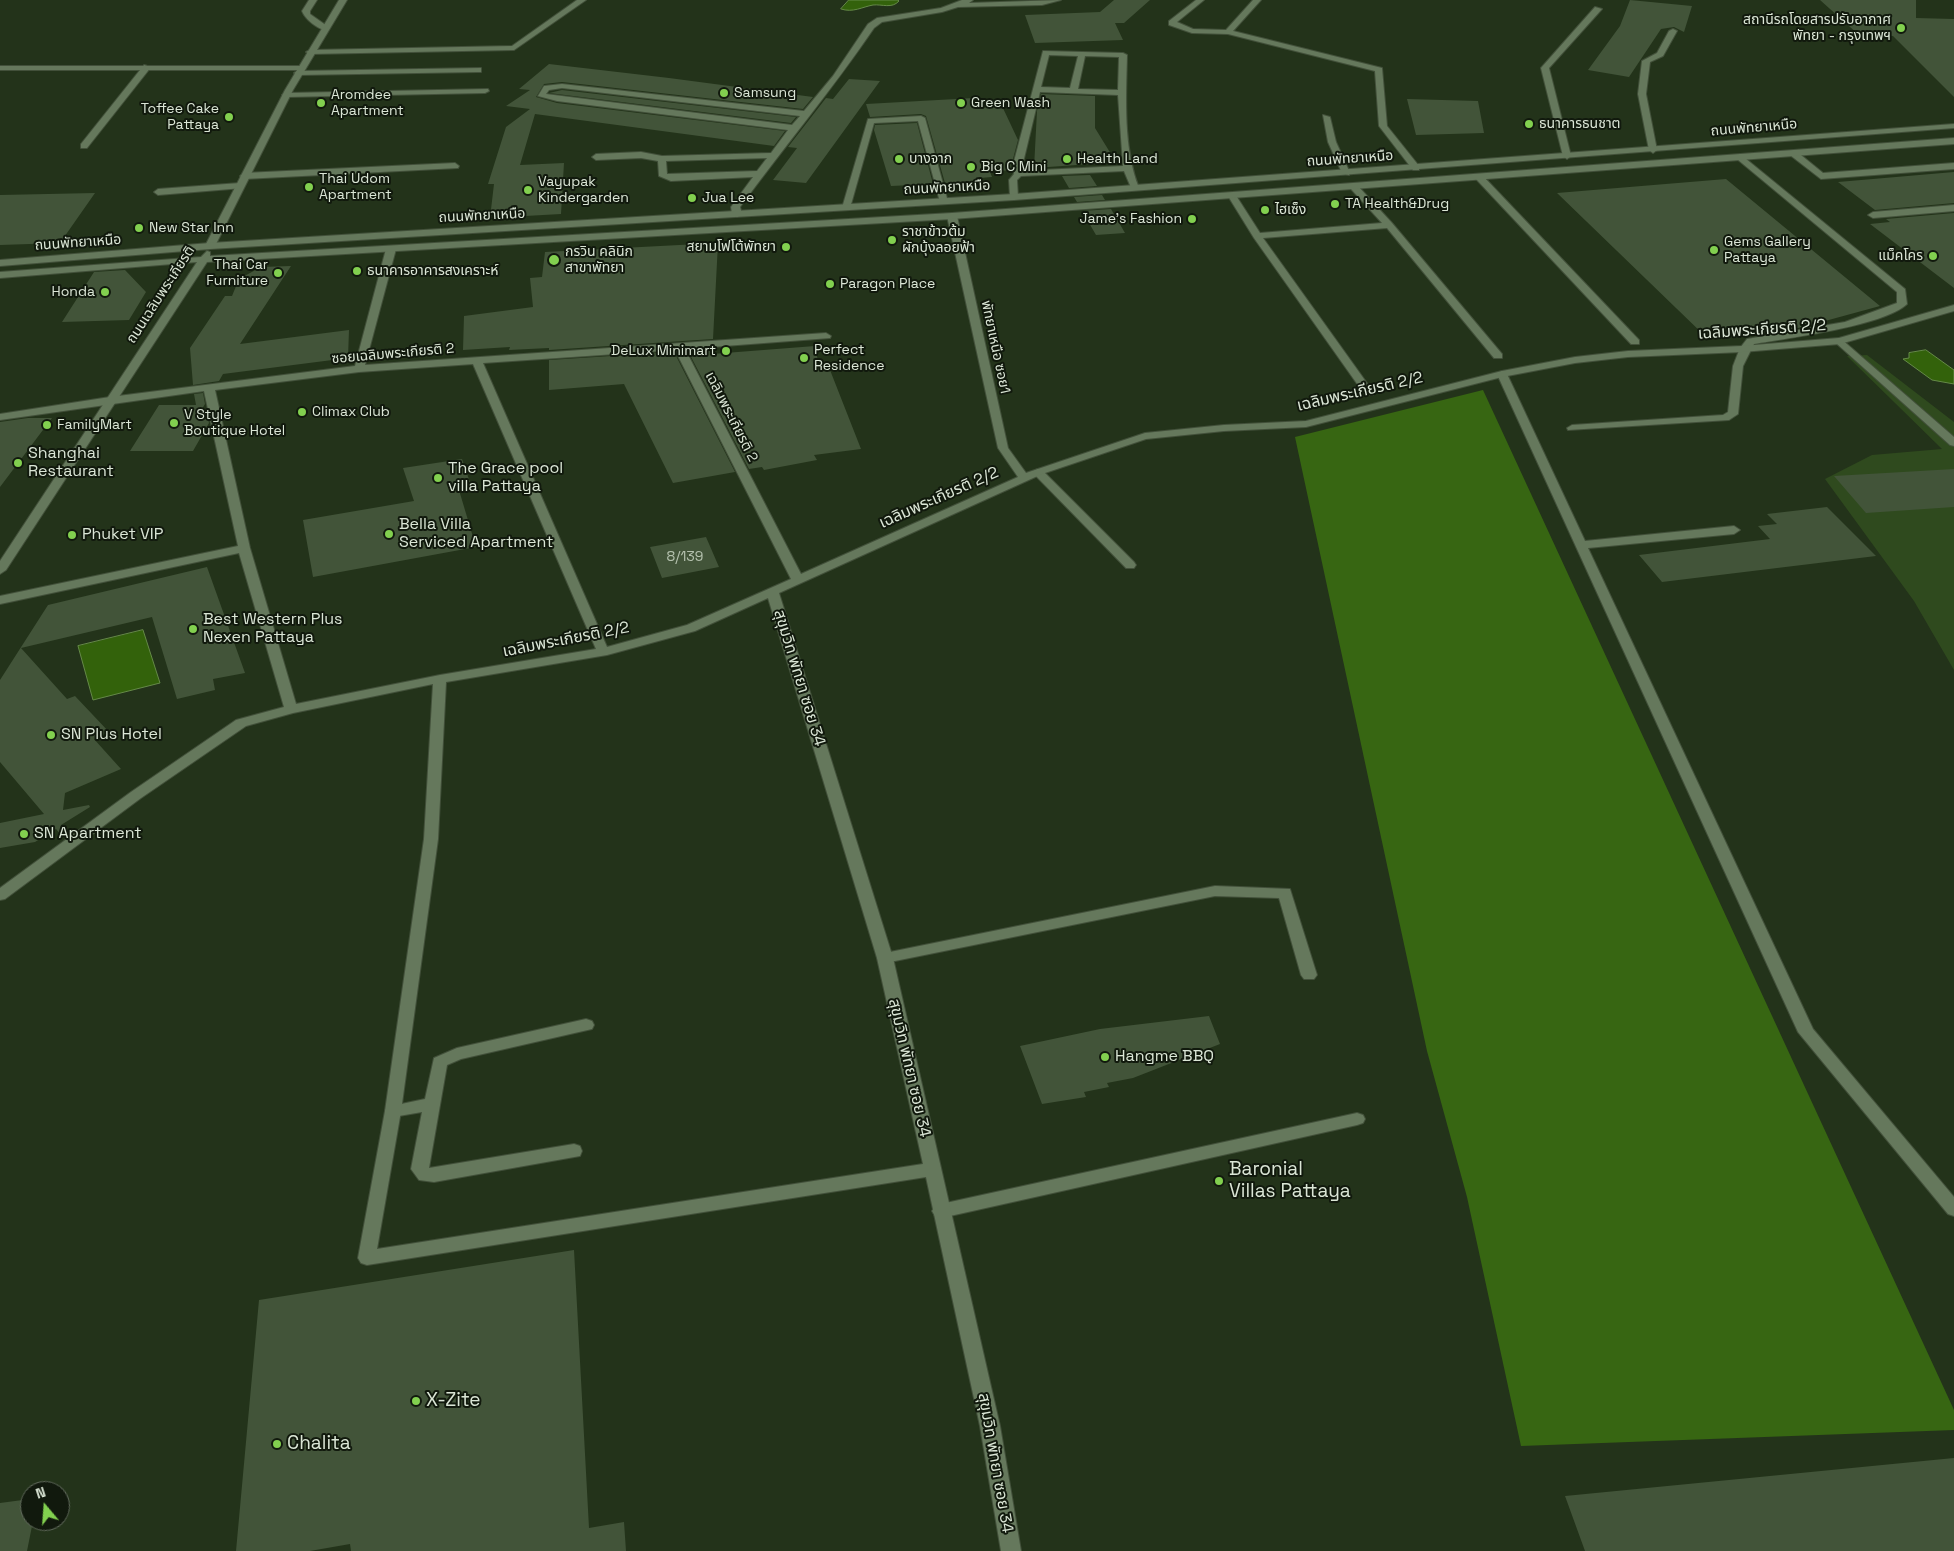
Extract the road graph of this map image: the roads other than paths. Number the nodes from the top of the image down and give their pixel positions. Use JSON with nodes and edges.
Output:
{"nodes":[{"id":1,"x":313,"y":0,"type":"edge"},
{"id":2,"x":344,"y":0,"type":"edge"},
{"id":3,"x":582,"y":0,"type":"edge"},
{"id":4,"x":969,"y":0,"type":"edge"},
{"id":5,"x":1057,"y":0,"type":"edge"},
{"id":6,"x":1200,"y":0,"type":"edge"},
{"id":7,"x":1258,"y":0,"type":"edge"},
{"id":8,"x":954,"y":5,"type":"junction"},
{"id":9,"x":1598,"y":9,"type":"dead end"},
{"id":10,"x":324,"y":28,"type":"junction"},
{"id":11,"x":1673,"y":31,"type":"dead end"},
{"id":12,"x":1228,"y":32,"type":"junction"},
{"id":13,"x":310,"y":52,"type":"junction"},
{"id":14,"x":1082,"y":54,"type":"junction"},
{"id":15,"x":147,"y":67,"type":"junction"},
{"id":16,"x":0,"y":68,"type":"edge"},
{"id":17,"x":478,"y":70,"type":"dead end"},
{"id":18,"x":299,"y":71,"type":"junction"},
{"id":19,"x":1037,"y":89,"type":"junction"},
{"id":20,"x":485,"y":91,"type":"dead end"},
{"id":21,"x":1073,"y":91,"type":"junction"},
{"id":22,"x":1122,"y":94,"type":"junction"},
{"id":23,"x":286,"y":95,"type":"junction"},
{"id":24,"x":805,"y":114,"type":"junction"},
{"id":25,"x":1326,"y":116,"type":"dead end"},
{"id":26,"x":1954,"y":126,"type":"edge"},
{"id":27,"x":794,"y":128,"type":"junction"},
{"id":28,"x":1954,"y":141,"type":"edge"},
{"id":29,"x":84,"y":146,"type":"dead end"},
{"id":30,"x":1653,"y":150,"type":"junction"},
{"id":31,"x":1793,"y":153,"type":"junction"},
{"id":32,"x":773,"y":154,"type":"junction"},
{"id":33,"x":1567,"y":156,"type":"junction"},
{"id":34,"x":596,"y":157,"type":"dead end"},
{"id":35,"x":1740,"y":157,"type":"junction"},
{"id":36,"x":662,"y":159,"type":"junction"},
{"id":37,"x":455,"y":166,"type":"dead end"},
{"id":38,"x":1954,"y":166,"type":"edge"},
{"id":39,"x":1127,"y":168,"type":"junction"},
{"id":40,"x":1416,"y":168,"type":"junction"},
{"id":41,"x":1346,"y":173,"type":"junction"},
{"id":42,"x":759,"y":174,"type":"junction"},
{"id":43,"x":1018,"y":174,"type":"junction"},
{"id":44,"x":244,"y":176,"type":"junction"},
{"id":45,"x":1479,"y":177,"type":"junction"},
{"id":46,"x":240,"y":186,"type":"junction"},
{"id":47,"x":1354,"y":187,"type":"junction"},
{"id":48,"x":1135,"y":188,"type":"junction"},
{"id":49,"x":158,"y":192,"type":"dead end"},
{"id":50,"x":1232,"y":196,"type":"junction"},
{"id":51,"x":1014,"y":198,"type":"junction"},
{"id":52,"x":944,"y":202,"type":"junction"},
{"id":53,"x":846,"y":208,"type":"junction"},
{"id":54,"x":1954,"y":208,"type":"edge"},
{"id":55,"x":737,"y":214,"type":"junction"},
{"id":56,"x":1873,"y":215,"type":"dead end"},
{"id":57,"x":952,"y":216,"type":"junction"},
{"id":58,"x":1389,"y":225,"type":"junction"},
{"id":59,"x":1257,"y":236,"type":"junction"},
{"id":60,"x":210,"y":246,"type":"junction"},
{"id":61,"x":391,"y":248,"type":"junction"},
{"id":62,"x":204,"y":259,"type":"junction"},
{"id":63,"x":0,"y":262,"type":"edge"},
{"id":64,"x":0,"y":275,"type":"edge"},
{"id":65,"x":1954,"y":308,"type":"edge"},
{"id":66,"x":826,"y":336,"type":"dead end"},
{"id":67,"x":1635,"y":342,"type":"dead end"},
{"id":68,"x":1840,"y":342,"type":"junction"},
{"id":69,"x":679,"y":346,"type":"junction"},
{"id":70,"x":1742,"y":349,"type":"junction"},
{"id":71,"x":1498,"y":356,"type":"dead end"},
{"id":72,"x":477,"y":362,"type":"junction"},
{"id":73,"x":359,"y":370,"type":"junction"},
{"id":74,"x":1502,"y":374,"type":"junction"},
{"id":75,"x":209,"y":388,"type":"junction"},
{"id":76,"x":1369,"y":393,"type":"dead end"},
{"id":77,"x":110,"y":400,"type":"junction"},
{"id":78,"x":0,"y":416,"type":"edge"},
{"id":79,"x":1572,"y":428,"type":"dead end"},
{"id":80,"x":1954,"y":443,"type":"edge"},
{"id":81,"x":1038,"y":472,"type":"junction"},
{"id":82,"x":1024,"y":478,"type":"junction"},
{"id":83,"x":1734,"y":530,"type":"dead end"},
{"id":84,"x":1581,"y":545,"type":"junction"},
{"id":85,"x":244,"y":548,"type":"junction"},
{"id":86,"x":1130,"y":565,"type":"dead end"},
{"id":87,"x":0,"y":570,"type":"edge"},
{"id":88,"x":797,"y":579,"type":"junction"},
{"id":89,"x":773,"y":593,"type":"junction"},
{"id":90,"x":0,"y":600,"type":"edge"},
{"id":91,"x":603,"y":652,"type":"junction"},
{"id":92,"x":440,"y":679,"type":"junction"},
{"id":93,"x":292,"y":709,"type":"junction"},
{"id":94,"x":0,"y":895,"type":"edge"},
{"id":95,"x":885,"y":958,"type":"junction"},
{"id":96,"x":1309,"y":975,"type":"dead end"},
{"id":97,"x":586,"y":1025,"type":"dead end"},
{"id":98,"x":430,"y":1104,"type":"junction"},
{"id":99,"x":393,"y":1111,"type":"junction"},
{"id":100,"x":1357,"y":1119,"type":"dead end"},
{"id":101,"x":574,"y":1151,"type":"dead end"},
{"id":102,"x":932,"y":1169,"type":"junction"},
{"id":103,"x":1954,"y":1209,"type":"edge"},
{"id":104,"x":941,"y":1211,"type":"junction"},
{"id":105,"x":1011,"y":1551,"type":"edge"}],
"edges":[{"from":1,"to":10,"type":"street"},
{"from":2,"to":10,"type":"street","name":"ถนนเฉลิมพระเกียรติ"},
{"from":3,"to":13,"type":"street"},
{"from":4,"to":8,"type":"street"},
{"from":5,"to":8,"type":"street"},
{"from":6,"to":12,"type":"street"},
{"from":7,"to":12,"type":"street"},
{"from":8,"to":24,"type":"street"},
{"from":9,"to":33,"type":"street"},
{"from":10,"to":13,"type":"street","name":"ถนนเฉลิมพระเกียรติ"},
{"from":11,"to":30,"type":"street"},
{"from":12,"to":40,"type":"street"},
{"from":13,"to":18,"type":"street","name":"ถนนเฉลิมพระเกียรติ"},
{"from":14,"to":19,"type":"street"},
{"from":14,"to":21,"type":"street"},
{"from":14,"to":22,"type":"street"},
{"from":15,"to":16,"type":"street"},
{"from":15,"to":18,"type":"street"},
{"from":15,"to":29,"type":"street"},
{"from":17,"to":18,"type":"street"},
{"from":18,"to":23,"type":"street","name":"ถนนเฉลิมพระเกียรติ"},
{"from":19,"to":21,"type":"street"},
{"from":19,"to":43,"type":"street"},
{"from":20,"to":23,"type":"street"},
{"from":21,"to":22,"type":"street"},
{"from":22,"to":39,"type":"street"},
{"from":23,"to":44,"type":"street","name":"ถนนเฉลิมพระเกียรติ"},
{"from":24,"to":27,"type":"street"},
{"from":24,"to":27,"type":"street"},
{"from":25,"to":41,"type":"street"},
{"from":26,"to":30,"type":"street","name":"ถนนพัทยาเหนือ"},
{"from":27,"to":32,"type":"street"},
{"from":28,"to":31,"type":"street","name":"ถนนพัทยาเหนือ"},
{"from":30,"to":33,"type":"street","name":"ถนนพัทยาเหนือ"},
{"from":31,"to":35,"type":"street","name":"ถนนพัทยาเหนือ"},
{"from":31,"to":38,"type":"street"},
{"from":32,"to":36,"type":"street"},
{"from":32,"to":42,"type":"street"},
{"from":33,"to":40,"type":"street","name":"ถนนพัทยาเหนือ"},
{"from":34,"to":36,"type":"street"},
{"from":35,"to":45,"type":"street","name":"ถนนพัทยาเหนือ"},
{"from":35,"to":70,"type":"street"},
{"from":36,"to":42,"type":"street"},
{"from":37,"to":44,"type":"street"},
{"from":39,"to":43,"type":"street"},
{"from":39,"to":48,"type":"street"},
{"from":40,"to":41,"type":"street","name":"ถนนพัทยาเหนือ"},
{"from":41,"to":48,"type":"street","name":"ถนนพัทยาเหนือ"},
{"from":42,"to":55,"type":"street"},
{"from":43,"to":51,"type":"street"},
{"from":44,"to":46,"type":"street","name":"ถนนเฉลิมพระเกียรติ"},
{"from":45,"to":47,"type":"street","name":"ถนนพัทยาเหนือ"},
{"from":45,"to":67,"type":"street"},
{"from":46,"to":49,"type":"street"},
{"from":46,"to":60,"type":"street","name":"ถนนเฉลิมพระเกียรติ"},
{"from":47,"to":50,"type":"street","name":"ถนนพัทยาเหนือ"},
{"from":47,"to":58,"type":"street"},
{"from":48,"to":51,"type":"street","name":"ถนนพัทยาเหนือ"},
{"from":50,"to":57,"type":"street","name":"ถนนพัทยาเหนือ"},
{"from":50,"to":59,"type":"street"},
{"from":51,"to":52,"type":"street","name":"ถนนพัทยาเหนือ"},
{"from":52,"to":53,"type":"street","name":"ถนนพัทยาเหนือ"},
{"from":52,"to":53,"type":"street"},
{"from":53,"to":55,"type":"street","name":"ถนนพัทยาเหนือ"},
{"from":54,"to":56,"type":"street"},
{"from":55,"to":60,"type":"street","name":"ถนนพัทยาเหนือ"},
{"from":57,"to":61,"type":"street","name":"ถนนพัทยาเหนือ"},
{"from":57,"to":82,"type":"street","name":"พัทยาเหนือ ซอย1"},
{"from":58,"to":59,"type":"street"},
{"from":58,"to":71,"type":"street"},
{"from":59,"to":76,"type":"street"},
{"from":60,"to":62,"type":"street","name":"ถนนเฉลิมพระเกียรติ"},
{"from":60,"to":63,"type":"street","name":"ถนนพัทยาเหนือ"},
{"from":61,"to":62,"type":"street","name":"ถนนพัทยาเหนือ"},
{"from":61,"to":73,"type":"street"},
{"from":62,"to":64,"type":"street","name":"ถนนพัทยาเหนือ"},
{"from":62,"to":77,"type":"street","name":"ถนนเฉลิมพระเกียรติ"},
{"from":65,"to":68,"type":"street","name":"เฉลิมพระเกียรติ 2/2"},
{"from":66,"to":69,"type":"street"},
{"from":68,"to":70,"type":"street","name":"เฉลิมพระเกียรติ 2/2"},
{"from":68,"to":80,"type":"street"},
{"from":69,"to":72,"type":"street","name":"ซอยเฉลิมพระเกียรติ 2"},
{"from":69,"to":88,"type":"street","name":"เฉลิมพระเกียรติ 2"},
{"from":70,"to":74,"type":"street","name":"เฉลิมพระเกียรติ 2/2"},
{"from":70,"to":79,"type":"street"},
{"from":72,"to":73,"type":"street","name":"ซอยเฉลิมพระเกียรติ 2"},
{"from":72,"to":91,"type":"street"},
{"from":73,"to":75,"type":"street","name":"ซอยเฉลิมพระเกียรติ 2"},
{"from":74,"to":81,"type":"street","name":"เฉลิมพระเกียรติ 2/2"},
{"from":74,"to":84,"type":"street"},
{"from":75,"to":77,"type":"street","name":"ซอยเฉลิมพระเกียรติ 2"},
{"from":75,"to":85,"type":"street"},
{"from":77,"to":78,"type":"street","name":"ซอยเฉลิมพระเกียรติ 2"},
{"from":77,"to":87,"type":"street","name":"ถนนเฉลิมพระเกียรติ"},
{"from":81,"to":82,"type":"street","name":"เฉลิมพระเกียรติ 2/2"},
{"from":81,"to":86,"type":"street"},
{"from":82,"to":88,"type":"street","name":"เฉลิมพระเกียรติ 2/2"},
{"from":83,"to":84,"type":"street"},
{"from":84,"to":103,"type":"street"},
{"from":85,"to":90,"type":"street"},
{"from":85,"to":93,"type":"street"},
{"from":88,"to":89,"type":"street","name":"เฉลิมพระเกียรติ 2/2"},
{"from":89,"to":91,"type":"street","name":"เฉลิมพระเกียรติ 2/2"},
{"from":89,"to":95,"type":"street","name":"สุขุมวิท พัทยา ซอย 34"},
{"from":91,"to":92,"type":"street","name":"เฉลิมพระเกียรติ 2/2"},
{"from":92,"to":93,"type":"street","name":"เฉลิมพระเกียรติ 2/2"},
{"from":92,"to":99,"type":"street"},
{"from":93,"to":94,"type":"street","name":"เฉลิมพระเกียรติ 2/2"},
{"from":95,"to":96,"type":"street"},
{"from":95,"to":102,"type":"street","name":"สุขุมวิท พัทยา ซอย 34"},
{"from":97,"to":98,"type":"street"},
{"from":98,"to":99,"type":"street"},
{"from":98,"to":101,"type":"street"},
{"from":99,"to":102,"type":"street"},
{"from":100,"to":104,"type":"street"},
{"from":102,"to":104,"type":"street","name":"สุขุมวิท พัทยา ซอย 34"},
{"from":104,"to":105,"type":"street","name":"สุขุมวิท พัทยา ซอย 34"}]}
